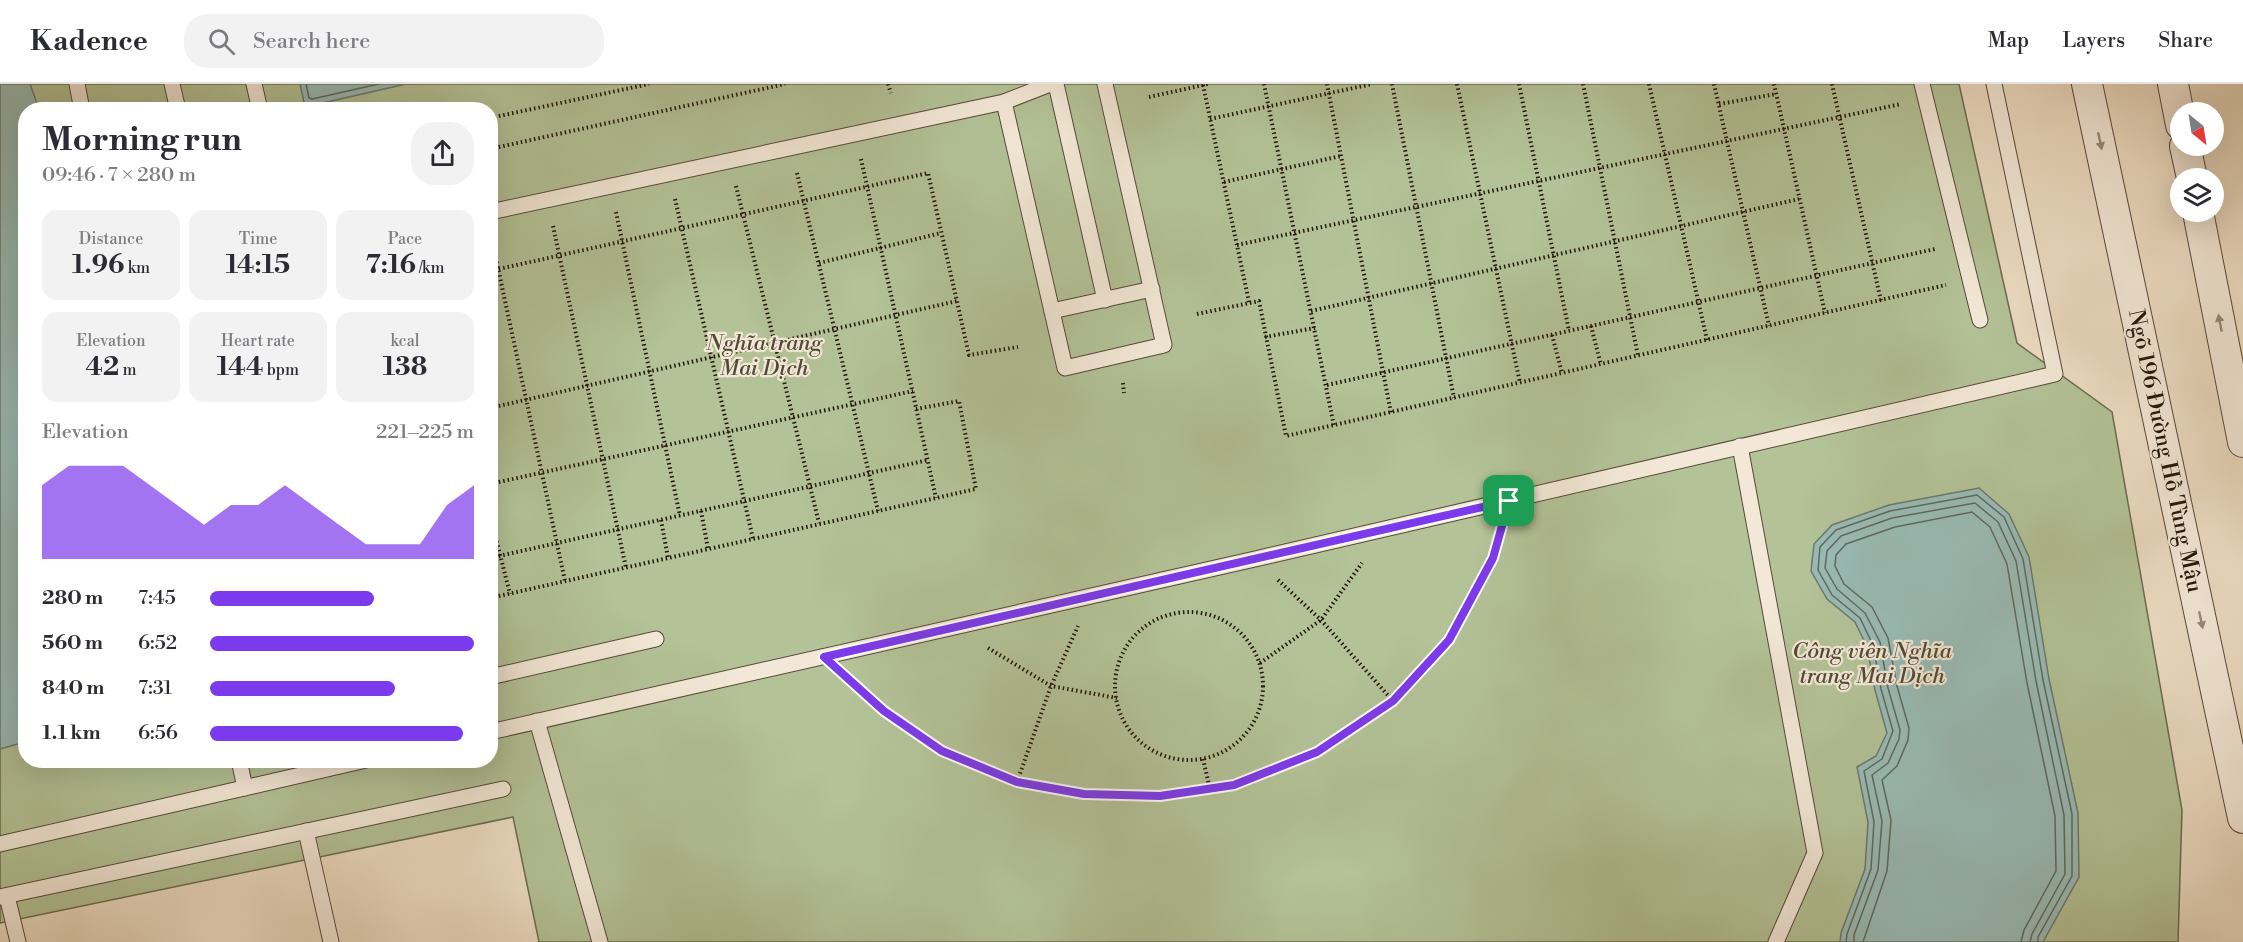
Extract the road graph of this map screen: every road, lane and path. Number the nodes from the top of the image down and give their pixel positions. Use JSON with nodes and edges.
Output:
{"nodes":[{"id":1,"x":76,"y":84,"type":"edge"},
{"id":2,"x":172,"y":84,"type":"edge"},
{"id":3,"x":254,"y":84,"type":"edge"},
{"id":4,"x":649,"y":84,"type":"edge"},
{"id":5,"x":785,"y":84,"type":"edge"},
{"id":6,"x":888,"y":84,"type":"edge"},
{"id":7,"x":1050,"y":84,"type":"edge"},
{"id":8,"x":1056,"y":84,"type":"edge"},
{"id":9,"x":1105,"y":84,"type":"edge"},
{"id":10,"x":1264,"y":84,"type":"edge"},
{"id":11,"x":1327,"y":84,"type":"edge"},
{"id":12,"x":1372,"y":84,"type":"edge"},
{"id":13,"x":1392,"y":84,"type":"edge"},
{"id":14,"x":1457,"y":84,"type":"edge"},
{"id":15,"x":1519,"y":84,"type":"edge"},
{"id":16,"x":1583,"y":84,"type":"edge"},
{"id":17,"x":1649,"y":84,"type":"edge"},
{"id":18,"x":1714,"y":84,"type":"edge"},
{"id":19,"x":1774,"y":84,"type":"edge"},
{"id":20,"x":1832,"y":84,"type":"edge"},
{"id":21,"x":1922,"y":84,"type":"edge"},
{"id":22,"x":1994,"y":84,"type":"edge"},
{"id":23,"x":2087,"y":84,"type":"edge"},
{"id":24,"x":2173,"y":84,"type":"edge"},
{"id":25,"x":1206,"y":85,"type":"edge"},
{"id":26,"x":891,"y":93,"type":"dead end"},
{"id":27,"x":1329,"y":94,"type":"junction"},
{"id":28,"x":1776,"y":94,"type":"junction"},
{"id":29,"x":1149,"y":97,"type":"dead end"},
{"id":30,"x":80,"y":102,"type":"edge"},
{"id":31,"x":176,"y":102,"type":"edge"},
{"id":32,"x":258,"y":102,"type":"edge"},
{"id":33,"x":1004,"y":102,"type":"junction"},
{"id":34,"x":2177,"y":102,"type":"edge"},
{"id":35,"x":1908,"y":103,"type":"dead end"},
{"id":36,"x":1719,"y":104,"type":"junction"},
{"id":37,"x":1269,"y":106,"type":"junction"},
{"id":38,"x":498,"y":116,"type":"edge"},
{"id":39,"x":1840,"y":118,"type":"junction"},
{"id":40,"x":1210,"y":119,"type":"junction"},
{"id":41,"x":1784,"y":129,"type":"junction"},
{"id":42,"x":1727,"y":142,"type":"junction"},
{"id":43,"x":498,"y":147,"type":"edge"},
{"id":44,"x":1665,"y":155,"type":"junction"},
{"id":45,"x":1341,"y":156,"type":"junction"},
{"id":46,"x":861,"y":158,"type":"dead end"},
{"id":47,"x":1600,"y":168,"type":"junction"},
{"id":48,"x":1282,"y":169,"type":"junction"},
{"id":49,"x":796,"y":172,"type":"dead end"},
{"id":50,"x":1224,"y":182,"type":"junction"},
{"id":51,"x":1538,"y":182,"type":"junction"},
{"id":52,"x":736,"y":185,"type":"dead end"},
{"id":53,"x":868,"y":186,"type":"junction"},
{"id":54,"x":1480,"y":194,"type":"junction"},
{"id":55,"x":675,"y":199,"type":"dead end"},
{"id":56,"x":1799,"y":199,"type":"junction"},
{"id":57,"x":803,"y":201,"type":"junction"},
{"id":58,"x":1416,"y":207,"type":"junction"},
{"id":59,"x":498,"y":210,"type":"edge"},
{"id":60,"x":616,"y":212,"type":"dead end"},
{"id":61,"x":1743,"y":213,"type":"junction"},
{"id":62,"x":743,"y":214,"type":"junction"},
{"id":63,"x":1354,"y":221,"type":"junction"},
{"id":64,"x":2200,"y":222,"type":"edge"},
{"id":65,"x":553,"y":226,"type":"dead end"},
{"id":66,"x":1681,"y":226,"type":"junction"},
{"id":67,"x":682,"y":228,"type":"junction"},
{"id":68,"x":941,"y":233,"type":"junction"},
{"id":69,"x":1295,"y":233,"type":"junction"},
{"id":70,"x":622,"y":241,"type":"junction"},
{"id":71,"x":1615,"y":242,"type":"junction"},
{"id":72,"x":1237,"y":245,"type":"junction"},
{"id":73,"x":1941,"y":247,"type":"dead end"},
{"id":74,"x":881,"y":248,"type":"junction"},
{"id":75,"x":1554,"y":255,"type":"junction"},
{"id":76,"x":559,"y":256,"type":"junction"},
{"id":77,"x":819,"y":263,"type":"junction"},
{"id":78,"x":1871,"y":263,"type":"junction"},
{"id":79,"x":1496,"y":268,"type":"junction"},
{"id":80,"x":498,"y":269,"type":"joint"},
{"id":81,"x":1816,"y":275,"type":"junction"},
{"id":82,"x":1431,"y":283,"type":"junction"},
{"id":83,"x":1948,"y":285,"type":"dead end"},
{"id":84,"x":1760,"y":288,"type":"junction"},
{"id":85,"x":1152,"y":290,"type":"junction"},
{"id":86,"x":1369,"y":298,"type":"junction"},
{"id":87,"x":1105,"y":300,"type":"junction"},
{"id":88,"x":957,"y":301,"type":"junction"},
{"id":89,"x":1881,"y":301,"type":"junction"},
{"id":90,"x":1698,"y":302,"type":"junction"},
{"id":91,"x":1249,"y":303,"type":"junction"},
{"id":92,"x":1052,"y":311,"type":"junction"},
{"id":93,"x":1311,"y":311,"type":"junction"},
{"id":94,"x":1197,"y":314,"type":"dead end"},
{"id":95,"x":1825,"y":314,"type":"junction"},
{"id":96,"x":896,"y":315,"type":"junction"},
{"id":97,"x":1630,"y":317,"type":"junction"},
{"id":98,"x":1980,"y":320,"type":"dead end"},
{"id":99,"x":1591,"y":326,"type":"junction"},
{"id":100,"x":1769,"y":326,"type":"junction"},
{"id":101,"x":1315,"y":328,"type":"junction"},
{"id":102,"x":835,"y":329,"type":"junction"},
{"id":103,"x":1569,"y":331,"type":"junction"},
{"id":104,"x":1552,"y":335,"type":"junction"},
{"id":105,"x":1265,"y":337,"type":"junction"},
{"id":106,"x":1707,"y":340,"type":"junction"},
{"id":107,"x":775,"y":343,"type":"junction"},
{"id":108,"x":1511,"y":344,"type":"junction"},
{"id":109,"x":1018,"y":347,"type":"dead end"},
{"id":110,"x":1638,"y":356,"type":"junction"},
{"id":111,"x":711,"y":358,"type":"junction"},
{"id":112,"x":1446,"y":358,"type":"junction"},
{"id":113,"x":1601,"y":365,"type":"junction"},
{"id":114,"x":650,"y":371,"type":"junction"},
{"id":115,"x":1383,"y":373,"type":"junction"},
{"id":116,"x":1562,"y":373,"type":"junction"},
{"id":117,"x":1520,"y":383,"type":"junction"},
{"id":118,"x":1327,"y":385,"type":"junction"},
{"id":119,"x":587,"y":386,"type":"junction"},
{"id":120,"x":913,"y":391,"type":"junction"},
{"id":121,"x":1454,"y":398,"type":"junction"},
{"id":122,"x":526,"y":400,"type":"junction"},
{"id":123,"x":853,"y":404,"type":"junction"},
{"id":124,"x":498,"y":406,"type":"edge"},
{"id":125,"x":916,"y":409,"type":"junction"},
{"id":126,"x":1391,"y":413,"type":"junction"},
{"id":127,"x":793,"y":417,"type":"junction"},
{"id":128,"x":1335,"y":426,"type":"junction"},
{"id":129,"x":728,"y":432,"type":"junction"},
{"id":130,"x":2243,"y":442,"type":"edge"},
{"id":131,"x":665,"y":446,"type":"junction"},
{"id":132,"x":1740,"y":447,"type":"junction"},
{"id":133,"x":602,"y":459,"type":"junction"},
{"id":134,"x":928,"y":460,"type":"junction"},
{"id":135,"x":542,"y":472,"type":"junction"},
{"id":136,"x":869,"y":473,"type":"junction"},
{"id":137,"x":498,"y":482,"type":"edge"},
{"id":138,"x":810,"y":487,"type":"junction"},
{"id":139,"x":936,"y":498,"type":"junction"},
{"id":140,"x":744,"y":501,"type":"junction"},
{"id":141,"x":1509,"y":501,"type":"junction"},
{"id":142,"x":701,"y":511,"type":"junction"},
{"id":143,"x":878,"y":511,"type":"junction"},
{"id":144,"x":680,"y":516,"type":"junction"},
{"id":145,"x":661,"y":520,"type":"junction"},
{"id":146,"x":819,"y":523,"type":"junction"},
{"id":147,"x":1387,"y":529,"type":"junction"},
{"id":148,"x":618,"y":530,"type":"junction"},
{"id":149,"x":753,"y":539,"type":"junction"},
{"id":150,"x":557,"y":543,"type":"junction"},
{"id":151,"x":498,"y":547,"type":"edge"},
{"id":152,"x":708,"y":549,"type":"junction"},
{"id":153,"x":500,"y":555,"type":"junction"},
{"id":154,"x":668,"y":558,"type":"junction"},
{"id":155,"x":1255,"y":559,"type":"junction"},
{"id":156,"x":626,"y":568,"type":"junction"},
{"id":157,"x":565,"y":581,"type":"junction"},
{"id":158,"x":510,"y":594,"type":"junction"},
{"id":159,"x":498,"y":596,"type":"edge"},
{"id":160,"x":1092,"y":596,"type":"junction"},
{"id":161,"x":1321,"y":620,"type":"junction"},
{"id":162,"x":954,"y":628,"type":"junction"},
{"id":163,"x":656,"y":639,"type":"dead end"},
{"id":164,"x":824,"y":657,"type":"junction"},
{"id":165,"x":1260,"y":663,"type":"junction"},
{"id":166,"x":498,"y":675,"type":"edge"},
{"id":167,"x":1051,"y":686,"type":"junction"},
{"id":168,"x":1117,"y":698,"type":"junction"},
{"id":169,"x":1393,"y":701,"type":"junction"},
{"id":170,"x":537,"y":721,"type":"junction"},
{"id":171,"x":498,"y":730,"type":"edge"},
{"id":172,"x":1203,"y":759,"type":"junction"},
{"id":173,"x":240,"y":768,"type":"edge"},
{"id":174,"x":331,"y":768,"type":"edge"},
{"id":175,"x":1017,"y":782,"type":"junction"},
{"id":176,"x":245,"y":788,"type":"junction"},
{"id":177,"x":503,"y":789,"type":"dead end"},
{"id":178,"x":1210,"y":789,"type":"junction"},
{"id":179,"x":2243,"y":818,"type":"edge"},
{"id":180,"x":306,"y":831,"type":"junction"},
{"id":181,"x":0,"y":844,"type":"edge"},
{"id":182,"x":4,"y":896,"type":"edge"},
{"id":183,"x":18,"y":942,"type":"edge"},
{"id":184,"x":332,"y":942,"type":"edge"},
{"id":185,"x":600,"y":942,"type":"edge"},
{"id":186,"x":1776,"y":942,"type":"edge"}],
"edges":[{"from":1,"to":30,"type":"lane"},
{"from":2,"to":31,"type":"lane"},
{"from":3,"to":32,"type":"lane"},
{"from":4,"to":38,"type":"path"},
{"from":5,"to":43,"type":"path"},
{"from":6,"to":26,"type":"path"},
{"from":7,"to":33,"type":"lane"},
{"from":8,"to":87,"type":"lane"},
{"from":9,"to":85,"type":"lane"},
{"from":10,"to":37,"type":"path"},
{"from":11,"to":27,"type":"path"},
{"from":12,"to":27,"type":"path"},
{"from":13,"to":58,"type":"path"},
{"from":14,"to":54,"type":"path"},
{"from":15,"to":51,"type":"path"},
{"from":16,"to":47,"type":"path"},
{"from":17,"to":44,"type":"path"},
{"from":18,"to":36,"type":"path"},
{"from":19,"to":28,"type":"path"},
{"from":20,"to":39,"type":"path"},
{"from":21,"to":98,"type":"lane"},
{"from":22,"to":132,"type":"lane"},
{"from":23,"to":179,"type":"street","name":"Ngõ 196 Đường Hồ Tùng Mậu","one_way":true},
{"from":24,"to":34,"type":"street"},
{"from":25,"to":29,"type":"path"},
{"from":25,"to":40,"type":"path"},
{"from":27,"to":37,"type":"path"},
{"from":27,"to":45,"type":"path"},
{"from":28,"to":36,"type":"path"},
{"from":28,"to":41,"type":"path"},
{"from":33,"to":59,"type":"lane"},
{"from":33,"to":92,"type":"lane"},
{"from":35,"to":39,"type":"path"},
{"from":36,"to":42,"type":"path"},
{"from":37,"to":40,"type":"path"},
{"from":37,"to":48,"type":"path"},
{"from":39,"to":41,"type":"path"},
{"from":39,"to":78,"type":"path"},
{"from":40,"to":50,"type":"path"},
{"from":41,"to":42,"type":"path"},
{"from":41,"to":56,"type":"path"},
{"from":42,"to":44,"type":"path"},
{"from":42,"to":61,"type":"path"},
{"from":44,"to":47,"type":"path"},
{"from":44,"to":66,"type":"path"},
{"from":45,"to":48,"type":"path"},
{"from":45,"to":63,"type":"path"},
{"from":46,"to":53,"type":"path"},
{"from":47,"to":51,"type":"path"},
{"from":47,"to":71,"type":"path"},
{"from":48,"to":50,"type":"path"},
{"from":48,"to":69,"type":"path"},
{"from":49,"to":57,"type":"path"},
{"from":50,"to":72,"type":"path"},
{"from":51,"to":54,"type":"path"},
{"from":51,"to":75,"type":"path"},
{"from":52,"to":62,"type":"path"},
{"from":53,"to":57,"type":"path"},
{"from":53,"to":68,"type":"path"},
{"from":53,"to":74,"type":"path"},
{"from":54,"to":58,"type":"path"},
{"from":54,"to":79,"type":"path"},
{"from":55,"to":67,"type":"path"},
{"from":56,"to":61,"type":"path"},
{"from":56,"to":81,"type":"path"},
{"from":57,"to":62,"type":"path"},
{"from":57,"to":77,"type":"path"},
{"from":58,"to":63,"type":"path"},
{"from":58,"to":82,"type":"path"},
{"from":60,"to":70,"type":"path"},
{"from":61,"to":66,"type":"path"},
{"from":61,"to":84,"type":"path"},
{"from":62,"to":67,"type":"path"},
{"from":62,"to":107,"type":"path"},
{"from":63,"to":69,"type":"path"},
{"from":63,"to":86,"type":"path"},
{"from":130,"to":64,"type":"street","one_way":true},
{"from":65,"to":76,"type":"path"},
{"from":66,"to":71,"type":"path"},
{"from":66,"to":90,"type":"path"},
{"from":67,"to":70,"type":"path"},
{"from":67,"to":111,"type":"path"},
{"from":68,"to":74,"type":"path"},
{"from":68,"to":88,"type":"path"},
{"from":69,"to":72,"type":"path"},
{"from":69,"to":93,"type":"path"},
{"from":70,"to":76,"type":"path"},
{"from":70,"to":114,"type":"path"},
{"from":71,"to":75,"type":"path"},
{"from":71,"to":97,"type":"path"},
{"from":72,"to":91,"type":"path"},
{"from":73,"to":78,"type":"path"},
{"from":74,"to":77,"type":"path"},
{"from":74,"to":96,"type":"path"},
{"from":75,"to":79,"type":"path"},
{"from":75,"to":103,"type":"path"},
{"from":76,"to":80,"type":"path"},
{"from":76,"to":119,"type":"path"},
{"from":77,"to":102,"type":"path"},
{"from":78,"to":81,"type":"path"},
{"from":78,"to":89,"type":"path"},
{"from":79,"to":82,"type":"path"},
{"from":79,"to":108,"type":"path"},
{"from":80,"to":122,"type":"path"},
{"from":81,"to":84,"type":"path"},
{"from":81,"to":95,"type":"path"},
{"from":82,"to":86,"type":"path"},
{"from":82,"to":112,"type":"path"},
{"from":83,"to":89,"type":"path"},
{"from":84,"to":90,"type":"path"},
{"from":84,"to":100,"type":"path"},
{"from":85,"to":87,"type":"lane"},
{"from":85,"to":92,"type":"lane"},
{"from":86,"to":93,"type":"path"},
{"from":86,"to":115,"type":"path"},
{"from":87,"to":92,"type":"lane"},
{"from":88,"to":96,"type":"path"},
{"from":88,"to":109,"type":"path"},
{"from":89,"to":95,"type":"path"},
{"from":90,"to":97,"type":"path"},
{"from":90,"to":106,"type":"path"},
{"from":91,"to":94,"type":"path"},
{"from":91,"to":105,"type":"path"},
{"from":93,"to":101,"type":"path"},
{"from":95,"to":100,"type":"path"},
{"from":96,"to":102,"type":"path"},
{"from":96,"to":120,"type":"path"},
{"from":97,"to":99,"type":"path"},
{"from":97,"to":110,"type":"path"},
{"from":99,"to":103,"type":"path"},
{"from":99,"to":113,"type":"path"},
{"from":100,"to":106,"type":"path"},
{"from":101,"to":105,"type":"path"},
{"from":101,"to":118,"type":"path"},
{"from":102,"to":107,"type":"path"},
{"from":102,"to":123,"type":"path"},
{"from":103,"to":104,"type":"path"},
{"from":104,"to":108,"type":"path"},
{"from":104,"to":116,"type":"path"},
{"from":105,"to":128,"type":"path"},
{"from":106,"to":110,"type":"path"},
{"from":107,"to":111,"type":"path"},
{"from":107,"to":127,"type":"path"},
{"from":108,"to":112,"type":"path"},
{"from":108,"to":117,"type":"path"},
{"from":110,"to":113,"type":"path"},
{"from":111,"to":114,"type":"path"},
{"from":111,"to":129,"type":"path"},
{"from":112,"to":115,"type":"path"},
{"from":112,"to":121,"type":"path"},
{"from":113,"to":116,"type":"path"},
{"from":114,"to":119,"type":"path"},
{"from":114,"to":131,"type":"path"},
{"from":115,"to":118,"type":"path"},
{"from":115,"to":126,"type":"path"},
{"from":116,"to":117,"type":"path"},
{"from":117,"to":121,"type":"path"},
{"from":118,"to":128,"type":"path"},
{"from":119,"to":122,"type":"path"},
{"from":119,"to":133,"type":"path"},
{"from":120,"to":123,"type":"path"},
{"from":120,"to":125,"type":"path"},
{"from":121,"to":126,"type":"path"},
{"from":122,"to":124,"type":"path"},
{"from":122,"to":135,"type":"path"},
{"from":123,"to":127,"type":"path"},
{"from":123,"to":136,"type":"path"},
{"from":125,"to":134,"type":"path"},
{"from":125,"to":139,"type":"path"},
{"from":126,"to":128,"type":"path"},
{"from":127,"to":129,"type":"path"},
{"from":127,"to":138,"type":"path"},
{"from":129,"to":131,"type":"path"},
{"from":129,"to":140,"type":"path"},
{"from":131,"to":133,"type":"path"},
{"from":131,"to":144,"type":"path"},
{"from":132,"to":141,"type":"lane"},
{"from":132,"to":186,"type":"lane"},
{"from":133,"to":135,"type":"path"},
{"from":133,"to":148,"type":"path"},
{"from":134,"to":136,"type":"path"},
{"from":134,"to":139,"type":"path"},
{"from":135,"to":137,"type":"path"},
{"from":135,"to":150,"type":"path"},
{"from":136,"to":138,"type":"path"},
{"from":136,"to":143,"type":"path"},
{"from":138,"to":140,"type":"path"},
{"from":138,"to":146,"type":"path"},
{"from":139,"to":143,"type":"path"},
{"from":140,"to":142,"type":"path"},
{"from":140,"to":149,"type":"path"},
{"from":141,"to":147,"type":"lane"},
{"from":141,"to":169,"type":"path"},
{"from":142,"to":144,"type":"path"},
{"from":142,"to":152,"type":"path"},
{"from":143,"to":146,"type":"path"},
{"from":144,"to":145,"type":"path"},
{"from":145,"to":148,"type":"path"},
{"from":145,"to":154,"type":"path"},
{"from":146,"to":149,"type":"path"},
{"from":147,"to":155,"type":"lane"},
{"from":147,"to":161,"type":"path"},
{"from":148,"to":150,"type":"path"},
{"from":148,"to":156,"type":"path"},
{"from":149,"to":152,"type":"path"},
{"from":150,"to":153,"type":"path"},
{"from":150,"to":157,"type":"path"},
{"from":151,"to":153,"type":"path"},
{"from":152,"to":154,"type":"path"},
{"from":153,"to":158,"type":"path"},
{"from":154,"to":156,"type":"path"},
{"from":155,"to":160,"type":"lane"},
{"from":155,"to":161,"type":"path"},
{"from":156,"to":157,"type":"path"},
{"from":157,"to":158,"type":"path"},
{"from":158,"to":159,"type":"path"},
{"from":160,"to":162,"type":"lane"},
{"from":160,"to":167,"type":"path"},
{"from":161,"to":165,"type":"path"},
{"from":161,"to":169,"type":"path"},
{"from":162,"to":164,"type":"lane"},
{"from":162,"to":167,"type":"path"},
{"from":163,"to":166,"type":"lane"},
{"from":164,"to":170,"type":"lane"},
{"from":164,"to":175,"type":"path"},
{"from":165,"to":168,"type":"path"},
{"from":165,"to":172,"type":"path"},
{"from":167,"to":168,"type":"path"},
{"from":167,"to":175,"type":"path"},
{"from":168,"to":172,"type":"path"},
{"from":169,"to":178,"type":"path"},
{"from":170,"to":171,"type":"lane"},
{"from":170,"to":185,"type":"lane"},
{"from":172,"to":178,"type":"path"},
{"from":173,"to":176,"type":"lane"},
{"from":174,"to":176,"type":"lane"},
{"from":175,"to":178,"type":"path"},
{"from":176,"to":181,"type":"lane"},
{"from":177,"to":180,"type":"lane"},
{"from":180,"to":182,"type":"lane"},
{"from":180,"to":184,"type":"lane"},
{"from":182,"to":183,"type":"lane"}]}
